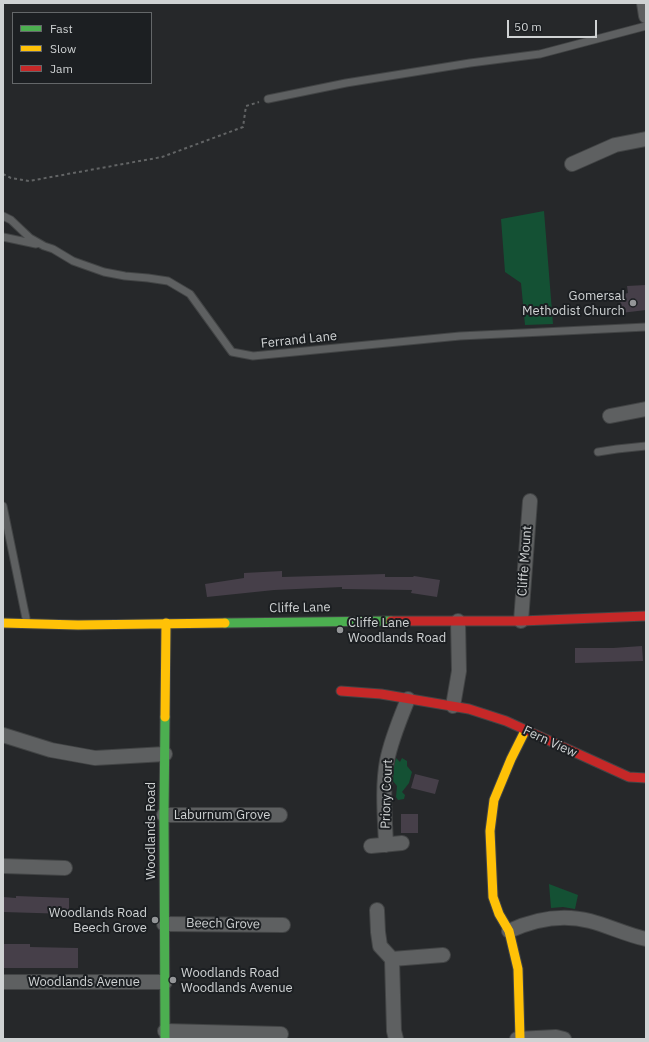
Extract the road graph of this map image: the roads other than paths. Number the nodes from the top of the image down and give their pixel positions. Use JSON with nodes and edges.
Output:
{"nodes":[{"id":1,"x":644,"y":3,"type":"edge"},
{"id":2,"x":646,"y":16,"type":"edge"},
{"id":3,"x":646,"y":26,"type":"edge"},
{"id":4,"x":268,"y":99,"type":"road end"},
{"id":5,"x":646,"y":139,"type":"edge"},
{"id":6,"x":572,"y":164,"type":"dead end"},
{"id":7,"x":3,"y":216,"type":"edge"},
{"id":8,"x":3,"y":237,"type":"edge"},
{"id":9,"x":44,"y":246,"type":"junction"},
{"id":10,"x":646,"y":327,"type":"edge"},
{"id":11,"x":646,"y":409,"type":"edge"},
{"id":12,"x":610,"y":416,"type":"dead end"},
{"id":13,"x":646,"y":446,"type":"edge"},
{"id":14,"x":598,"y":452,"type":"dead end"},
{"id":15,"x":530,"y":501,"type":"dead end"},
{"id":16,"x":3,"y":506,"type":"edge"},
{"id":17,"x":646,"y":616,"type":"edge"},
{"id":18,"x":458,"y":621,"type":"junction"},
{"id":19,"x":521,"y":621,"type":"junction"},
{"id":20,"x":3,"y":623,"type":"edge"},
{"id":21,"x":27,"y":623,"type":"junction"},
{"id":22,"x":166,"y":623,"type":"junction"},
{"id":23,"x":341,"y":691,"type":"dead end"},
{"id":24,"x":408,"y":699,"type":"junction"},
{"id":25,"x":453,"y":706,"type":"junction"},
{"id":26,"x":525,"y":730,"type":"junction"},
{"id":27,"x":3,"y":735,"type":"edge"},
{"id":28,"x":165,"y":754,"type":"junction"},
{"id":29,"x":646,"y":778,"type":"edge"},
{"id":30,"x":164,"y":815,"type":"junction"},
{"id":31,"x":280,"y":815,"type":"dead end"},
{"id":32,"x":402,"y":843,"type":"dead end"},
{"id":33,"x":386,"y":845,"type":"junction"},
{"id":34,"x":371,"y":846,"type":"dead end"},
{"id":35,"x":3,"y":866,"type":"edge"},
{"id":36,"x":65,"y":868,"type":"dead end"},
{"id":37,"x":378,"y":910,"type":"dead end"},
{"id":38,"x":164,"y":924,"type":"junction"},
{"id":39,"x":283,"y":925,"type":"dead end"},
{"id":40,"x":509,"y":931,"type":"junction"},
{"id":41,"x":646,"y":939,"type":"edge"},
{"id":42,"x":443,"y":955,"type":"dead end"},
{"id":43,"x":392,"y":959,"type":"junction"},
{"id":44,"x":3,"y":982,"type":"edge"},
{"id":45,"x":165,"y":982,"type":"junction"},
{"id":46,"x":281,"y":1034,"type":"dead end"},
{"id":47,"x":165,"y":1035,"type":"edge"},
{"id":48,"x":396,"y":1039,"type":"edge"},
{"id":49,"x":519,"y":1039,"type":"edge"},
{"id":50,"x":564,"y":1039,"type":"edge"}],
"edges":[{"from":1,"to":2,"type":"street"},
{"from":3,"to":4,"type":"lane"},
{"from":5,"to":6,"type":"street"},
{"from":7,"to":9,"type":"lane","name":"Ferrand Lane"},
{"from":8,"to":9,"type":"lane"},
{"from":9,"to":10,"type":"lane","name":"Ferrand Lane"},
{"from":11,"to":12,"type":"street"},
{"from":13,"to":14,"type":"lane"},
{"from":15,"to":19,"type":"street","name":"Cliffe Mount"},
{"from":16,"to":21,"type":"lane"},
{"from":17,"to":19,"type":"street","name":"Cliffe Lane"},
{"from":18,"to":19,"type":"street","name":"Cliffe Lane"},
{"from":18,"to":22,"type":"street","name":"Cliffe Lane"},
{"from":18,"to":25,"type":"street"},
{"from":20,"to":21,"type":"street","name":"Cliffe Lane"},
{"from":21,"to":22,"type":"street","name":"Cliffe Lane"},
{"from":22,"to":28,"type":"street","name":"Woodlands Road"},
{"from":23,"to":24,"type":"street","name":"Fern View"},
{"from":24,"to":25,"type":"street","name":"Fern View"},
{"from":24,"to":33,"type":"street","name":"Priory Court"},
{"from":25,"to":26,"type":"street","name":"Fern View"},
{"from":26,"to":29,"type":"street","name":"Fern View"},
{"from":26,"to":40,"type":"street"},
{"from":27,"to":28,"type":"street"},
{"from":28,"to":30,"type":"street","name":"Woodlands Road"},
{"from":30,"to":31,"type":"street","name":"Laburnum Grove"},
{"from":30,"to":38,"type":"street","name":"Woodlands Road"},
{"from":32,"to":33,"type":"street"},
{"from":33,"to":34,"type":"street"},
{"from":35,"to":36,"type":"street"},
{"from":37,"to":43,"type":"street"},
{"from":38,"to":39,"type":"street","name":"Beech Grove"},
{"from":38,"to":45,"type":"street","name":"Woodlands Road"},
{"from":40,"to":41,"type":"street"},
{"from":40,"to":49,"type":"street"},
{"from":42,"to":43,"type":"street"},
{"from":43,"to":48,"type":"street"},
{"from":44,"to":45,"type":"street","name":"Woodlands Avenue"},
{"from":45,"to":47,"type":"street","name":"Woodlands Road"},
{"from":46,"to":47,"type":"street"},
{"from":49,"to":50,"type":"street"}]}
